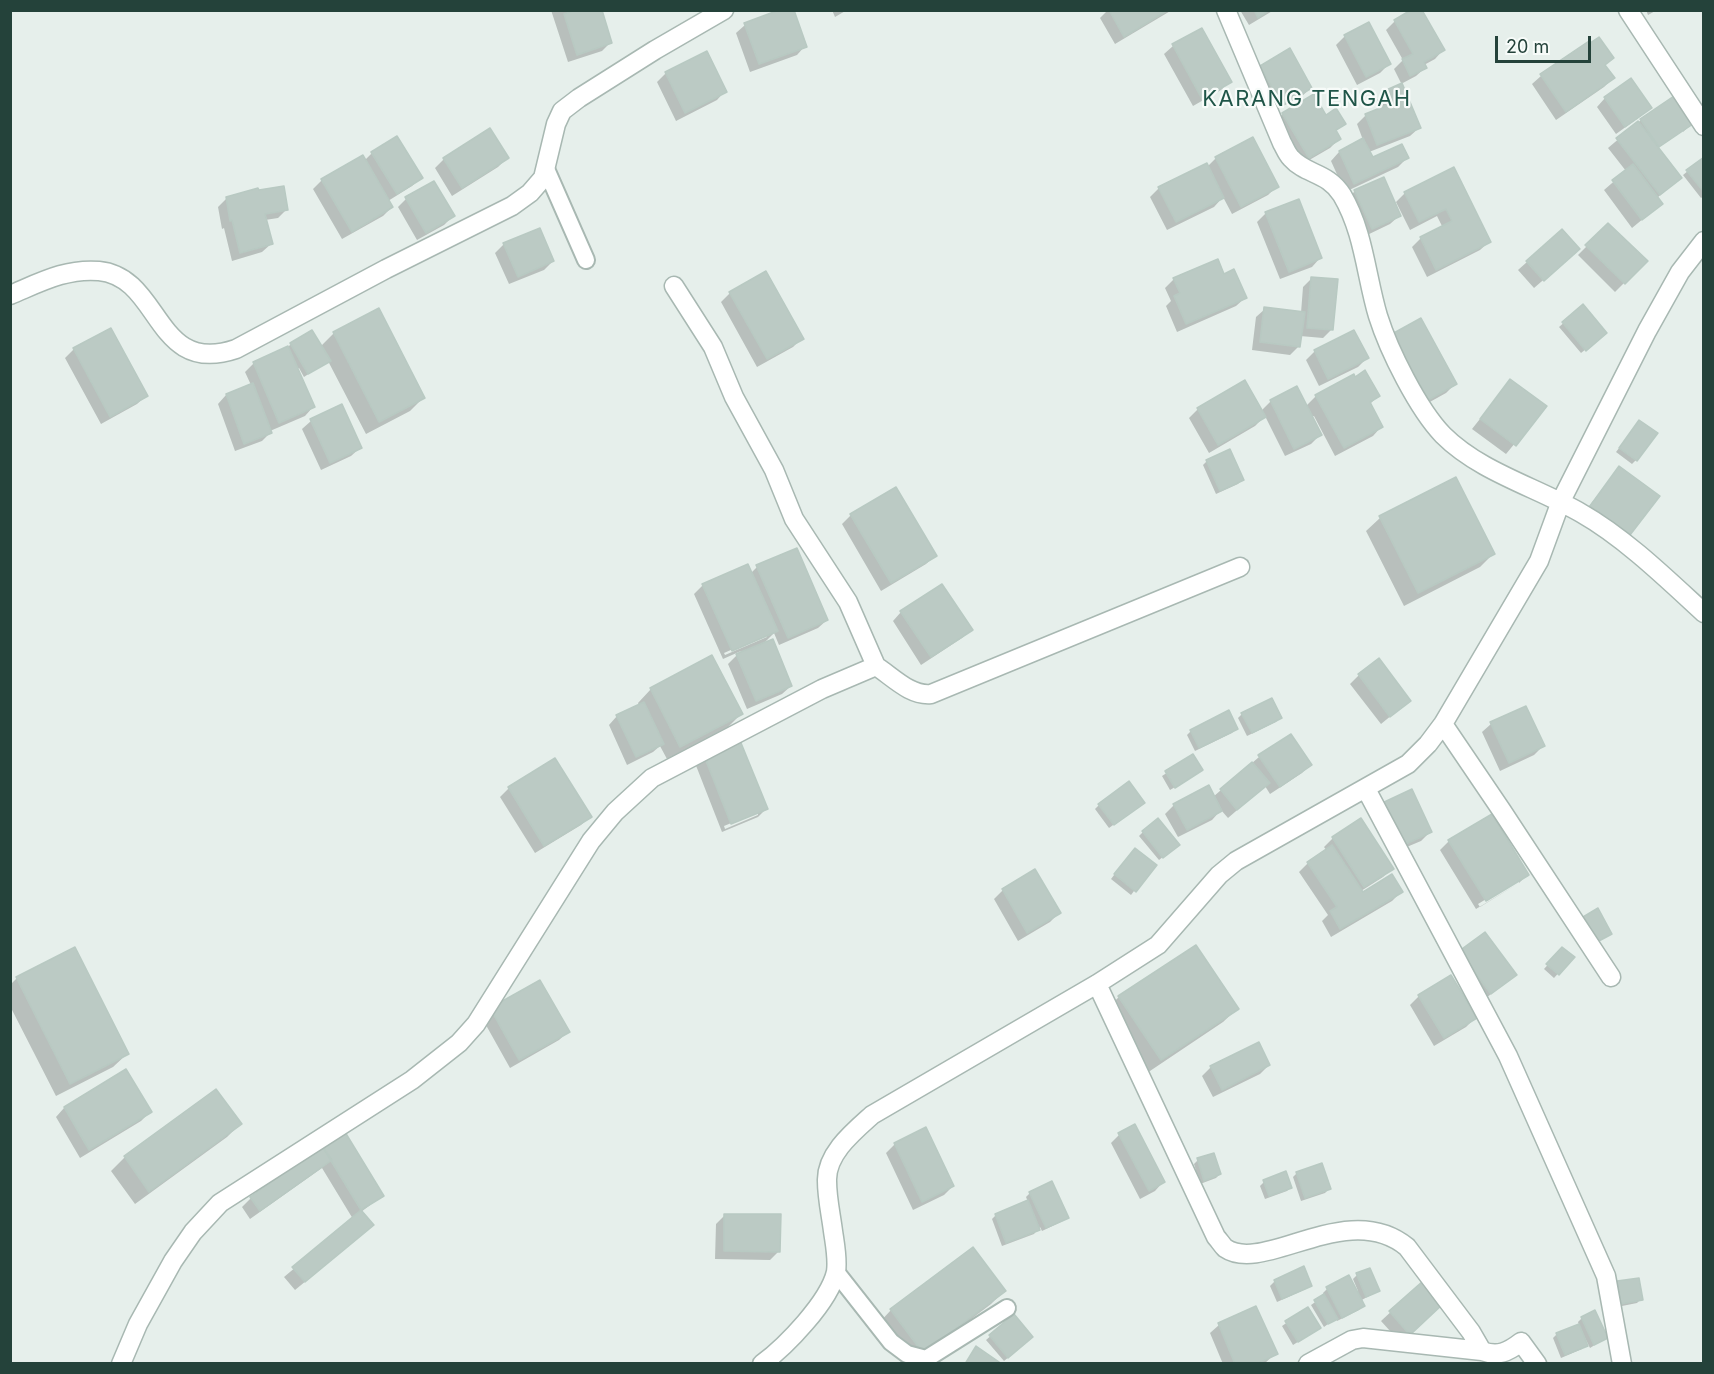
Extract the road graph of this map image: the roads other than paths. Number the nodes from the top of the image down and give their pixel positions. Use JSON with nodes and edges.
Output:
{"nodes":[{"id":1,"x":724,"y":10,"type":"edge"},
{"id":2,"x":1226,"y":10,"type":"edge"},
{"id":3,"x":1628,"y":10,"type":"edge"},
{"id":4,"x":1704,"y":126,"type":"edge"},
{"id":5,"x":546,"y":169,"type":"junction"},
{"id":6,"x":1704,"y":241,"type":"edge"},
{"id":7,"x":586,"y":260,"type":"dead end"},
{"id":8,"x":674,"y":286,"type":"dead end"},
{"id":9,"x":10,"y":295,"type":"edge"},
{"id":10,"x":1561,"y":501,"type":"junction"},
{"id":11,"x":1240,"y":567,"type":"dead end"},
{"id":12,"x":1704,"y":613,"type":"edge"},
{"id":13,"x":876,"y":666,"type":"junction"},
{"id":14,"x":1443,"y":724,"type":"junction"},
{"id":15,"x":1366,"y":789,"type":"junction"},
{"id":16,"x":1611,"y":977,"type":"dead end"},
{"id":17,"x":1097,"y":984,"type":"junction"},
{"id":18,"x":836,"y":1272,"type":"junction"},
{"id":19,"x":1007,"y":1308,"type":"dead end"},
{"id":20,"x":1482,"y":1351,"type":"junction"},
{"id":21,"x":121,"y":1364,"type":"edge"},
{"id":22,"x":762,"y":1364,"type":"edge"},
{"id":23,"x":1308,"y":1364,"type":"edge"},
{"id":24,"x":1537,"y":1364,"type":"edge"},
{"id":25,"x":1622,"y":1364,"type":"edge"}],
"edges":[{"from":1,"to":5,"type":"street"},
{"from":2,"to":10,"type":"street"},
{"from":3,"to":4,"type":"street"},
{"from":5,"to":7,"type":"lane"},
{"from":5,"to":9,"type":"street"},
{"from":6,"to":10,"type":"street"},
{"from":8,"to":13,"type":"street"},
{"from":10,"to":12,"type":"street"},
{"from":10,"to":14,"type":"street"},
{"from":11,"to":13,"type":"street"},
{"from":13,"to":21,"type":"street"},
{"from":14,"to":15,"type":"street"},
{"from":14,"to":16,"type":"street"},
{"from":15,"to":17,"type":"street"},
{"from":15,"to":25,"type":"street"},
{"from":17,"to":18,"type":"street"},
{"from":17,"to":20,"type":"street"},
{"from":18,"to":19,"type":"lane"},
{"from":18,"to":22,"type":"street"},
{"from":20,"to":23,"type":"street"},
{"from":20,"to":24,"type":"street"}]}
